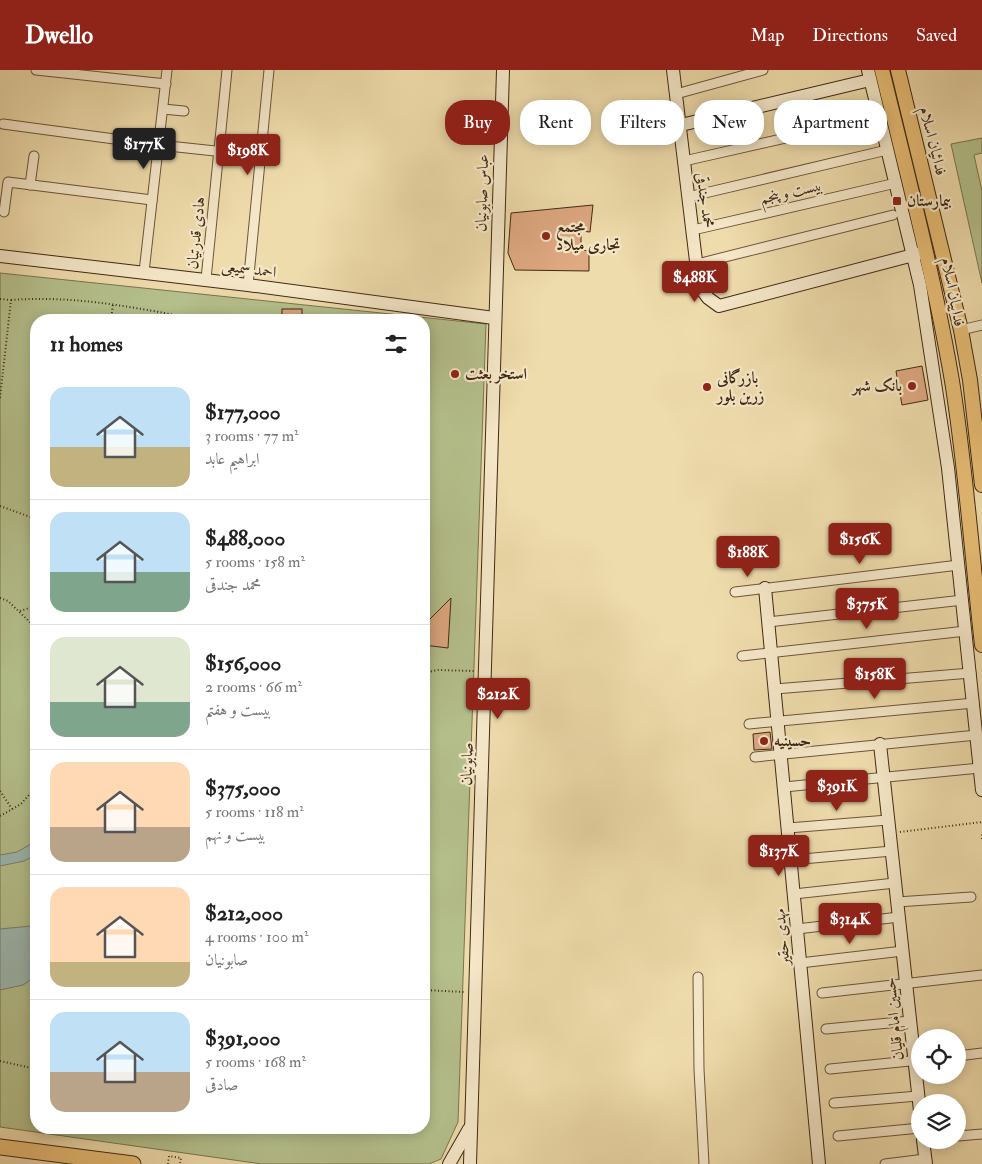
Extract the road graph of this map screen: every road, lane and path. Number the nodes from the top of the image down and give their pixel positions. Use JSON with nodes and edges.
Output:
{"nodes":[{"id":1,"x":36,"y":70,"type":"edge"},
{"id":2,"x":167,"y":70,"type":"edge"},
{"id":3,"x":227,"y":70,"type":"edge"},
{"id":4,"x":270,"y":70,"type":"edge"},
{"id":5,"x":503,"y":70,"type":"edge"},
{"id":6,"x":673,"y":70,"type":"edge"},
{"id":7,"x":762,"y":70,"type":"edge"},
{"id":8,"x":882,"y":70,"type":"edge"},
{"id":9,"x":898,"y":70,"type":"edge"},
{"id":10,"x":869,"y":75,"type":"edge"},
{"id":11,"x":166,"y":84,"type":"junction"},
{"id":12,"x":676,"y":94,"type":"junction"},
{"id":13,"x":677,"y":100,"type":"edge"},
{"id":14,"x":163,"y":109,"type":"junction"},
{"id":15,"x":184,"y":111,"type":"dead end"},
{"id":16,"x":3,"y":124,"type":"dead end"},
{"id":17,"x":684,"y":124,"type":"edge"},
{"id":18,"x":774,"y":141,"type":"edge"},
{"id":19,"x":683,"y":145,"type":"edge"},
{"id":20,"x":159,"y":146,"type":"junction"},
{"id":21,"x":887,"y":150,"type":"junction"},
{"id":22,"x":219,"y":151,"type":"junction"},
{"id":23,"x":34,"y":156,"type":"dead end"},
{"id":24,"x":262,"y":156,"type":"junction"},
{"id":25,"x":684,"y":161,"type":"junction"},
{"id":26,"x":896,"y":183,"type":"junction"},
{"id":27,"x":30,"y":185,"type":"junction"},
{"id":28,"x":688,"y":196,"type":"junction"},
{"id":29,"x":152,"y":200,"type":"junction"},
{"id":30,"x":4,"y":212,"type":"dead end"},
{"id":31,"x":893,"y":215,"type":"dead end"},
{"id":32,"x":693,"y":230,"type":"junction"},
{"id":33,"x":920,"y":254,"type":"junction"},
{"id":34,"x":0,"y":256,"type":"edge"},
{"id":35,"x":697,"y":264,"type":"junction"},
{"id":36,"x":144,"y":272,"type":"junction"},
{"id":37,"x":206,"y":279,"type":"junction"},
{"id":38,"x":248,"y":284,"type":"junction"},
{"id":39,"x":0,"y":299,"type":"edge"},
{"id":40,"x":11,"y":300,"type":"junction"},
{"id":41,"x":113,"y":304,"type":"junction"},
{"id":42,"x":111,"y":314,"type":"edge"},
{"id":43,"x":168,"y":314,"type":"edge"},
{"id":44,"x":494,"y":318,"type":"junction"},
{"id":45,"x":982,"y":325,"type":"edge"},
{"id":46,"x":961,"y":330,"type":"junction"},
{"id":47,"x":952,"y":384,"type":"junction"},
{"id":48,"x":936,"y":387,"type":"junction"},
{"id":49,"x":0,"y":398,"type":"edge"},
{"id":50,"x":982,"y":485,"type":"edge"},
{"id":51,"x":0,"y":506,"type":"edge"},
{"id":52,"x":30,"y":517,"type":"edge"},
{"id":53,"x":959,"y":565,"type":"junction"},
{"id":54,"x":765,"y":588,"type":"junction"},
{"id":55,"x":734,"y":592,"type":"dead end"},
{"id":56,"x":0,"y":598,"type":"edge"},
{"id":57,"x":963,"y":600,"type":"junction"},
{"id":58,"x":30,"y":608,"type":"edge"},
{"id":59,"x":20,"y":610,"type":"junction"},
{"id":60,"x":30,"y":621,"type":"edge"},
{"id":61,"x":768,"y":622,"type":"junction"},
{"id":62,"x":966,"y":631,"type":"junction"},
{"id":63,"x":982,"y":645,"type":"edge"},
{"id":64,"x":771,"y":653,"type":"junction"},
{"id":65,"x":742,"y":656,"type":"dead end"},
{"id":66,"x":486,"y":671,"type":"junction"},
{"id":67,"x":430,"y":672,"type":"edge"},
{"id":68,"x":971,"y":673,"type":"junction"},
{"id":69,"x":774,"y":689,"type":"junction"},
{"id":70,"x":974,"y":702,"type":"junction"},
{"id":71,"x":778,"y":721,"type":"junction"},
{"id":72,"x":749,"y":724,"type":"dead end"},
{"id":73,"x":977,"y":735,"type":"junction"},
{"id":74,"x":880,"y":744,"type":"junction"},
{"id":75,"x":781,"y":754,"type":"junction"},
{"id":76,"x":755,"y":757,"type":"dead end"},
{"id":77,"x":980,"y":768,"type":"junction"},
{"id":78,"x":884,"y":778,"type":"junction"},
{"id":79,"x":784,"y":787,"type":"junction"},
{"id":80,"x":982,"y":790,"type":"edge"},
{"id":81,"x":0,"y":791,"type":"edge"},
{"id":82,"x":30,"y":794,"type":"edge"},
{"id":83,"x":12,"y":809,"type":"junction"},
{"id":84,"x":0,"y":816,"type":"edge"},
{"id":85,"x":888,"y":820,"type":"junction"},
{"id":86,"x":982,"y":822,"type":"edge"},
{"id":87,"x":788,"y":828,"type":"junction"},
{"id":88,"x":890,"y":833,"type":"junction"},
{"id":89,"x":982,"y":833,"type":"edge"},
{"id":90,"x":982,"y":839,"type":"edge"},
{"id":91,"x":892,"y":851,"type":"junction"},
{"id":92,"x":791,"y":860,"type":"junction"},
{"id":93,"x":895,"y":883,"type":"junction"},
{"id":94,"x":794,"y":894,"type":"junction"},
{"id":95,"x":971,"y":897,"type":"dead end"},
{"id":96,"x":897,"y":902,"type":"junction"},
{"id":97,"x":899,"y":917,"type":"junction"},
{"id":98,"x":797,"y":929,"type":"junction"},
{"id":99,"x":903,"y":951,"type":"junction"},
{"id":100,"x":800,"y":963,"type":"junction"},
{"id":101,"x":982,"y":975,"type":"edge"},
{"id":102,"x":698,"y":977,"type":"dead end"},
{"id":103,"x":906,"y":984,"type":"junction"},
{"id":104,"x":430,"y":990,"type":"edge"},
{"id":105,"x":476,"y":992,"type":"junction"},
{"id":106,"x":822,"y":993,"type":"dead end"},
{"id":107,"x":910,"y":1021,"type":"junction"},
{"id":108,"x":826,"y":1029,"type":"dead end"},
{"id":109,"x":911,"y":1029,"type":"edge"},
{"id":110,"x":982,"y":1053,"type":"edge"},
{"id":111,"x":966,"y":1055,"type":"edge"},
{"id":112,"x":0,"y":1060,"type":"edge"},
{"id":113,"x":911,"y":1061,"type":"edge"},
{"id":114,"x":30,"y":1068,"type":"edge"},
{"id":115,"x":830,"y":1069,"type":"dead end"},
{"id":116,"x":911,"y":1097,"type":"edge"},
{"id":117,"x":834,"y":1103,"type":"dead end"},
{"id":118,"x":472,"y":1122,"type":"junction"},
{"id":119,"x":911,"y":1129,"type":"edge"},
{"id":120,"x":982,"y":1134,"type":"edge"},
{"id":121,"x":966,"y":1135,"type":"edge"},
{"id":122,"x":838,"y":1136,"type":"dead end"},
{"id":123,"x":0,"y":1147,"type":"edge"},
{"id":124,"x":924,"y":1149,"type":"edge"},
{"id":125,"x":926,"y":1162,"type":"edge"},
{"id":126,"x":133,"y":1164,"type":"edge"},
{"id":127,"x":168,"y":1164,"type":"edge"},
{"id":128,"x":180,"y":1164,"type":"edge"},
{"id":129,"x":449,"y":1164,"type":"edge"},
{"id":130,"x":470,"y":1164,"type":"edge"},
{"id":131,"x":704,"y":1164,"type":"edge"},
{"id":132,"x":820,"y":1164,"type":"edge"},
{"id":133,"x":885,"y":1164,"type":"edge"}],
"edges":[{"from":1,"to":11,"type":"street"},
{"from":2,"to":11,"type":"street"},
{"from":3,"to":22,"type":"street","name":"هادی قدرتیان"},
{"from":4,"to":24,"type":"street"},
{"from":5,"to":44,"type":"street","name":"عباس صابونیان"},
{"from":6,"to":12,"type":"street","name":"محمد جندقی"},
{"from":7,"to":12,"type":"street"},
{"from":8,"to":33,"type":"main road","name":"فداییان اسلام"},
{"from":9,"to":46,"type":"main road","name":"فدائیان اسلام"},
{"from":10,"to":17,"type":"street"},
{"from":10,"to":21,"type":"street"},
{"from":11,"to":14,"type":"street"},
{"from":12,"to":13,"type":"street","name":"محمد جندقی"},
{"from":14,"to":15,"type":"street"},
{"from":14,"to":20,"type":"street"},
{"from":16,"to":20,"type":"street"},
{"from":18,"to":25,"type":"street"},
{"from":19,"to":25,"type":"street","name":"محمد جندقی"},
{"from":20,"to":22,"type":"street"},
{"from":20,"to":29,"type":"street"},
{"from":21,"to":26,"type":"street"},
{"from":21,"to":28,"type":"street"},
{"from":22,"to":24,"type":"street"},
{"from":22,"to":37,"type":"street","name":"هادی قدرتیان"},
{"from":23,"to":27,"type":"street"},
{"from":24,"to":38,"type":"street"},
{"from":25,"to":28,"type":"street","name":"محمد جندقی"},
{"from":26,"to":32,"type":"street","name":"بیست و پنجم"},
{"from":26,"to":33,"type":"street"},
{"from":27,"to":29,"type":"street"},
{"from":27,"to":30,"type":"street"},
{"from":28,"to":32,"type":"street","name":"محمد جندقی"},
{"from":29,"to":36,"type":"street"},
{"from":31,"to":35,"type":"street"},
{"from":32,"to":35,"type":"street","name":"محمد جندقی"},
{"from":33,"to":35,"type":"street","name":"محمد جندقی"},
{"from":33,"to":47,"type":"main road","name":"فداییان اسلام"},
{"from":33,"to":48,"type":"street"},
{"from":34,"to":36,"type":"street","name":"احمد سمیعی"},
{"from":36,"to":37,"type":"street","name":"احمد سمیعی"},
{"from":37,"to":38,"type":"street","name":"احمد سمیعی"},
{"from":38,"to":44,"type":"street","name":"احمد سمیعی"},
{"from":39,"to":40,"type":"path"},
{"from":40,"to":41,"type":"path"},
{"from":40,"to":49,"type":"path"},
{"from":41,"to":42,"type":"path"},
{"from":41,"to":43,"type":"path"},
{"from":44,"to":66,"type":"street","name":"صابونیان"},
{"from":45,"to":46,"type":"street"},
{"from":46,"to":50,"type":"main road","name":"فدائیان اسلام"},
{"from":47,"to":48,"type":"street"},
{"from":47,"to":63,"type":"main road","name":"فداییان اسلام"},
{"from":48,"to":53,"type":"street"},
{"from":51,"to":52,"type":"path"},
{"from":53,"to":54,"type":"street"},
{"from":53,"to":57,"type":"street"},
{"from":54,"to":55,"type":"street"},
{"from":54,"to":61,"type":"street","name":"مهدی حقیر"},
{"from":56,"to":59,"type":"path"},
{"from":57,"to":61,"type":"street"},
{"from":57,"to":62,"type":"street"},
{"from":58,"to":59,"type":"path"},
{"from":59,"to":60,"type":"path"},
{"from":61,"to":64,"type":"street","name":"مهدی حقیر"},
{"from":62,"to":64,"type":"street"},
{"from":62,"to":68,"type":"street"},
{"from":64,"to":65,"type":"street"},
{"from":64,"to":69,"type":"street","name":"مهدی حقیر"},
{"from":66,"to":67,"type":"path"},
{"from":66,"to":105,"type":"street","name":"صابونیان"},
{"from":68,"to":69,"type":"street"},
{"from":68,"to":70,"type":"street"},
{"from":69,"to":71,"type":"street","name":"مهدی حقیر"},
{"from":70,"to":71,"type":"street"},
{"from":70,"to":73,"type":"street"},
{"from":71,"to":72,"type":"street"},
{"from":71,"to":75,"type":"street","name":"مهدی حقیر"},
{"from":73,"to":74,"type":"street"},
{"from":73,"to":77,"type":"street"},
{"from":74,"to":75,"type":"street"},
{"from":74,"to":78,"type":"street","name":"حسین امام قلیان"},
{"from":75,"to":76,"type":"street"},
{"from":75,"to":79,"type":"street","name":"مهدی حقیر"},
{"from":77,"to":78,"type":"street"},
{"from":77,"to":80,"type":"street"},
{"from":78,"to":79,"type":"street"},
{"from":78,"to":85,"type":"street","name":"حسین امام قلیان"},
{"from":79,"to":87,"type":"street","name":"مهدی حقیر"},
{"from":81,"to":83,"type":"path"},
{"from":82,"to":83,"type":"path"},
{"from":83,"to":84,"type":"path"},
{"from":85,"to":87,"type":"street"},
{"from":85,"to":88,"type":"street","name":"حسین امام قلیان"},
{"from":86,"to":88,"type":"path"},
{"from":87,"to":92,"type":"street","name":"مهدی حقیر"},
{"from":88,"to":91,"type":"street","name":"حسین امام قلیان"},
{"from":89,"to":90,"type":"path"},
{"from":91,"to":92,"type":"street"},
{"from":91,"to":93,"type":"street","name":"حسین امام قلیان"},
{"from":92,"to":94,"type":"street","name":"مهدی حقیر"},
{"from":93,"to":94,"type":"street"},
{"from":93,"to":96,"type":"street","name":"حسین امام قلیان"},
{"from":94,"to":98,"type":"street","name":"مهدی حقیر"},
{"from":95,"to":96,"type":"street"},
{"from":96,"to":97,"type":"street","name":"حسین امام قلیان"},
{"from":97,"to":98,"type":"street"},
{"from":97,"to":99,"type":"street","name":"حسین امام قلیان"},
{"from":98,"to":100,"type":"street","name":"مهدی حقیر"},
{"from":99,"to":100,"type":"street"},
{"from":99,"to":103,"type":"street","name":"حسین امام قلیان"},
{"from":100,"to":132,"type":"street","name":"مهدی حقیر"},
{"from":101,"to":103,"type":"street"},
{"from":102,"to":131,"type":"street"},
{"from":103,"to":106,"type":"street"},
{"from":103,"to":107,"type":"street","name":"حسین امام قلیان"},
{"from":104,"to":105,"type":"path"},
{"from":105,"to":118,"type":"street","name":"صابونیان"},
{"from":107,"to":108,"type":"street"},
{"from":107,"to":109,"type":"street","name":"حسین امام قلیان"},
{"from":110,"to":111,"type":"street"},
{"from":112,"to":114,"type":"path"},
{"from":113,"to":115,"type":"street"},
{"from":116,"to":117,"type":"street"},
{"from":118,"to":129,"type":"street"},
{"from":118,"to":130,"type":"street"},
{"from":119,"to":122,"type":"street"},
{"from":120,"to":121,"type":"street"},
{"from":123,"to":126,"type":"highway"},
{"from":124,"to":125,"type":"street"},
{"from":125,"to":133,"type":"street"},
{"from":127,"to":128,"type":"path"}]}
